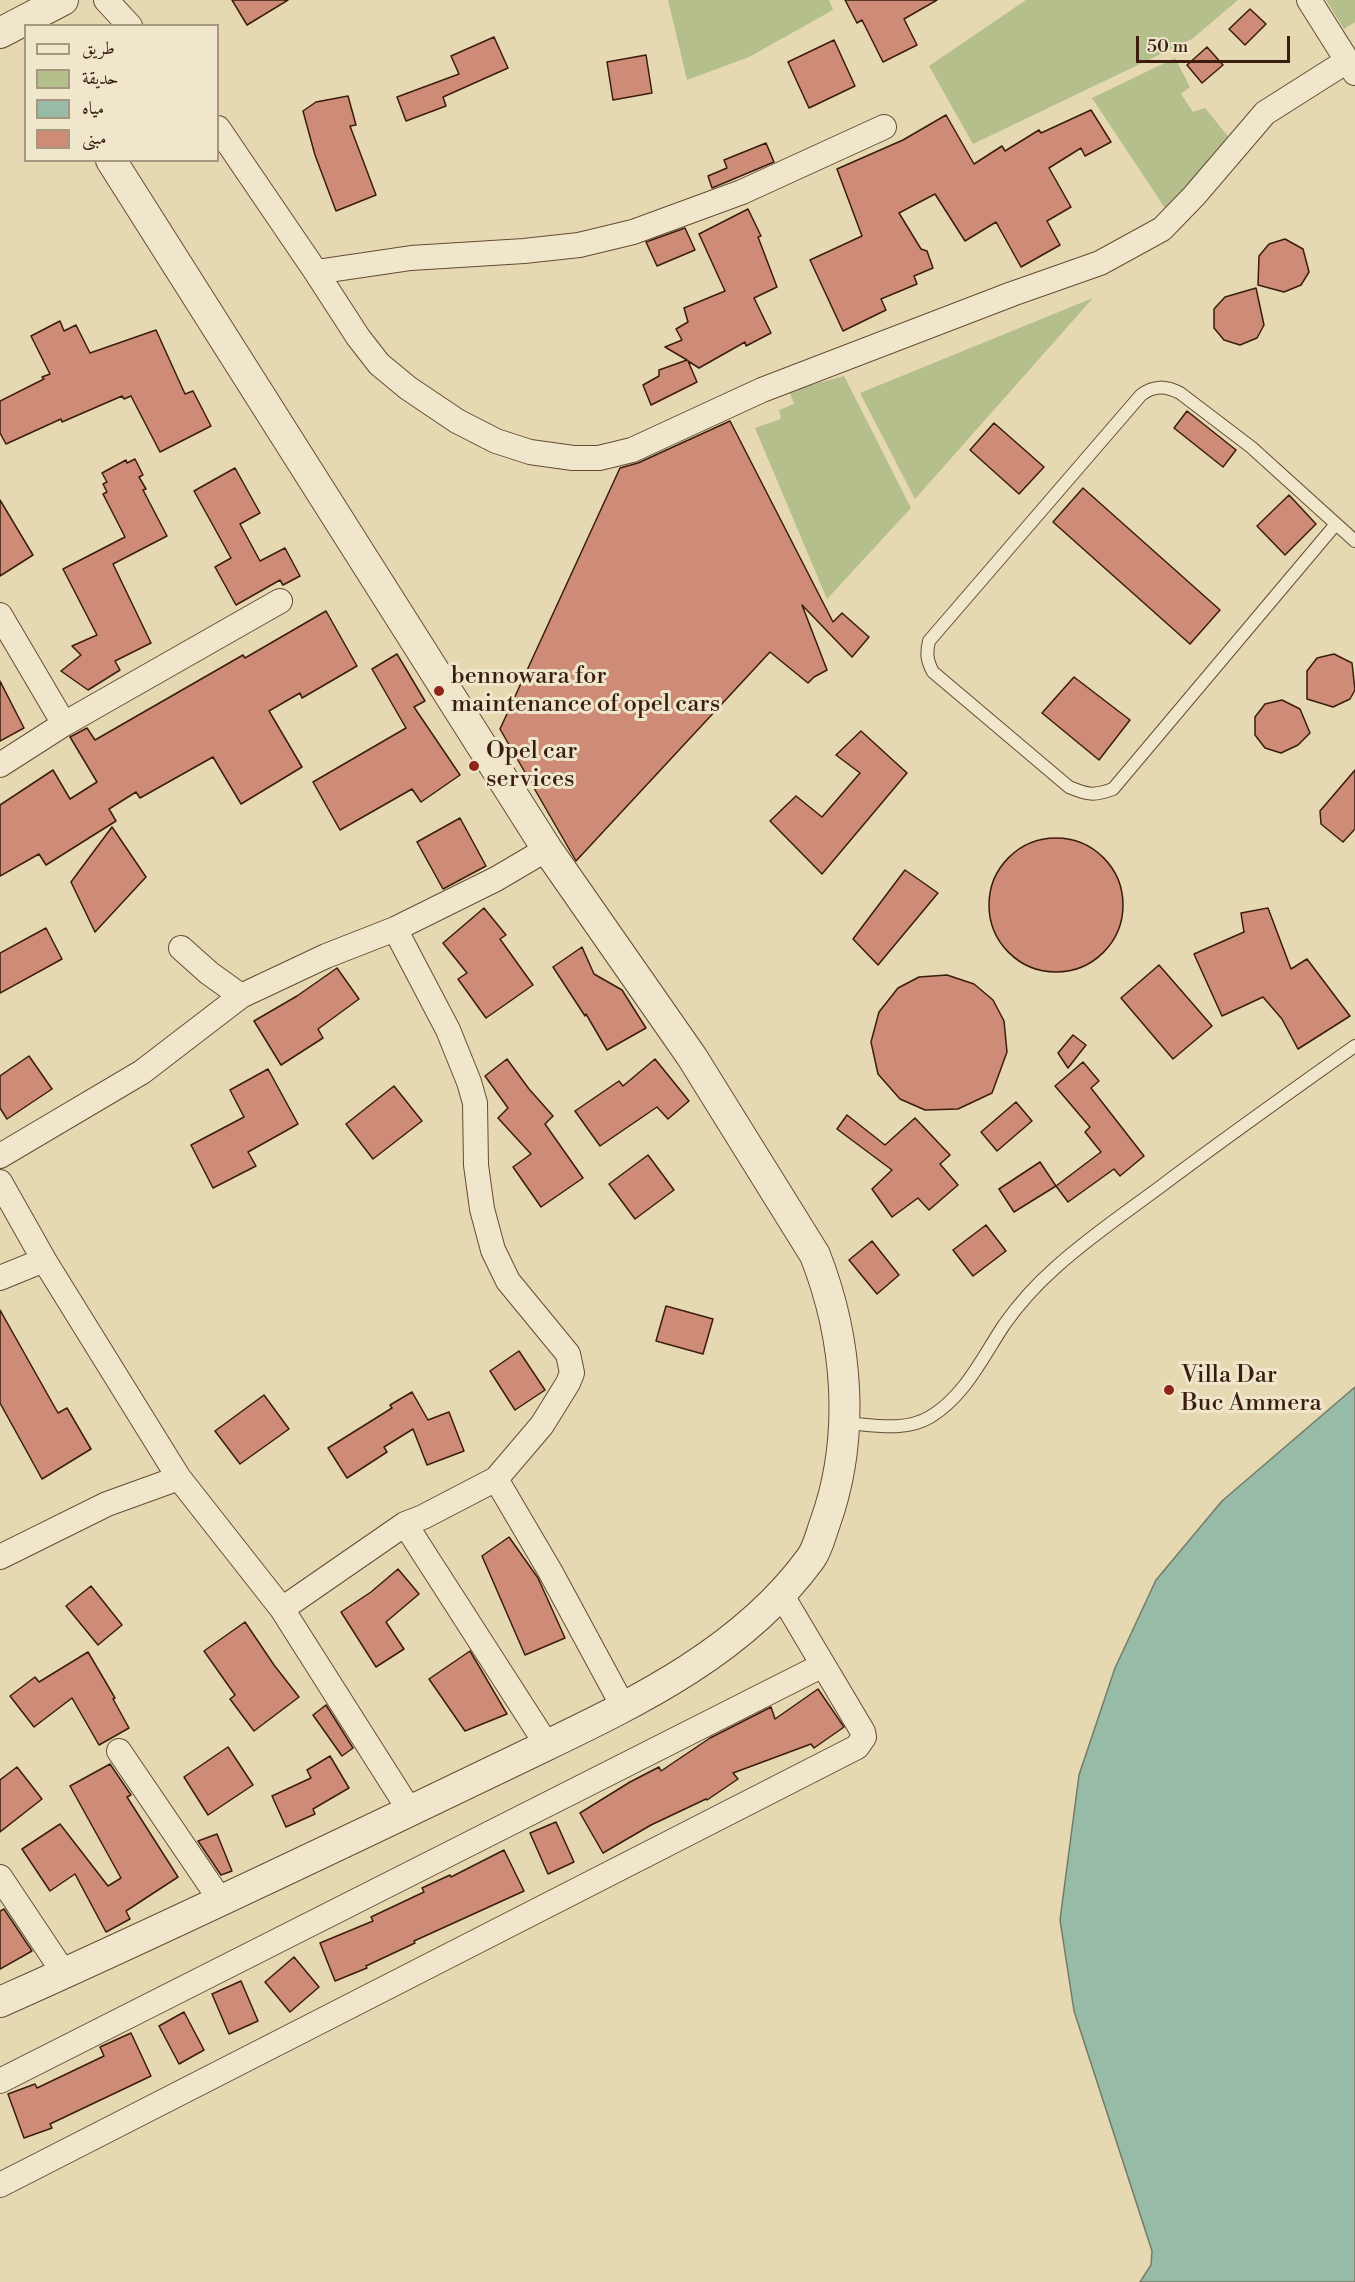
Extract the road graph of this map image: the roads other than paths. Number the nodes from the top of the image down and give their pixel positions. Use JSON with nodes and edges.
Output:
{"nodes":[{"id":1,"x":63,"y":0,"type":"edge"},
{"id":2,"x":106,"y":0,"type":"edge"},
{"id":3,"x":1309,"y":0,"type":"edge"},
{"id":4,"x":128,"y":24,"type":"edge"},
{"id":5,"x":17,"y":27,"type":"edge"},
{"id":6,"x":1351,"y":67,"type":"edge"},
{"id":7,"x":884,"y":127,"type":"dead end"},
{"id":8,"x":219,"y":129,"type":"edge"},
{"id":9,"x":112,"y":162,"type":"edge"},
{"id":10,"x":316,"y":272,"type":"junction"},
{"id":11,"x":1336,"y":524,"type":"junction"},
{"id":12,"x":1355,"y":541,"type":"edge"},
{"id":13,"x":280,"y":601,"type":"dead end"},
{"id":14,"x":0,"y":615,"type":"edge"},
{"id":15,"x":64,"y":724,"type":"junction"},
{"id":16,"x":0,"y":765,"type":"edge"},
{"id":17,"x":547,"y":849,"type":"junction"},
{"id":18,"x":395,"y":929,"type":"junction"},
{"id":19,"x":182,"y":948,"type":"dead end"},
{"id":20,"x":241,"y":996,"type":"junction"},
{"id":21,"x":1355,"y":1046,"type":"edge"},
{"id":22,"x":0,"y":1156,"type":"edge"},
{"id":23,"x":0,"y":1182,"type":"edge"},
{"id":24,"x":44,"y":1260,"type":"junction"},
{"id":25,"x":0,"y":1278,"type":"edge"},
{"id":26,"x":846,"y":1424,"type":"junction"},
{"id":27,"x":179,"y":1478,"type":"junction"},
{"id":28,"x":496,"y":1479,"type":"junction"},
{"id":29,"x":405,"y":1524,"type":"junction"},
{"id":30,"x":0,"y":1557,"type":"edge"},
{"id":31,"x":781,"y":1594,"type":"junction"},
{"id":32,"x":282,"y":1609,"type":"junction"},
{"id":33,"x":823,"y":1665,"type":"junction"},
{"id":34,"x":624,"y":1708,"type":"junction"},
{"id":35,"x":547,"y":1745,"type":"junction"},
{"id":36,"x":119,"y":1751,"type":"dead end"},
{"id":37,"x":411,"y":1811,"type":"junction"},
{"id":38,"x":0,"y":1877,"type":"edge"},
{"id":39,"x":221,"y":1901,"type":"junction"},
{"id":40,"x":64,"y":1974,"type":"junction"},
{"id":41,"x":0,"y":2002,"type":"edge"},
{"id":42,"x":0,"y":2081,"type":"edge"},
{"id":43,"x":0,"y":2185,"type":"edge"}],
"edges":[{"from":1,"to":5,"type":"street"},
{"from":2,"to":4,"type":"street"},
{"from":3,"to":6,"type":"street"},
{"from":6,"to":10,"type":"street"},
{"from":7,"to":10,"type":"street"},
{"from":8,"to":10,"type":"street"},
{"from":9,"to":17,"type":"street"},
{"from":11,"to":11,"type":"lane"},
{"from":11,"to":12,"type":"lane"},
{"from":13,"to":15,"type":"street"},
{"from":14,"to":15,"type":"street"},
{"from":15,"to":16,"type":"street"},
{"from":17,"to":18,"type":"street"},
{"from":17,"to":26,"type":"street"},
{"from":18,"to":20,"type":"street"},
{"from":18,"to":28,"type":"street"},
{"from":19,"to":20,"type":"street"},
{"from":20,"to":22,"type":"street"},
{"from":21,"to":26,"type":"lane"},
{"from":23,"to":24,"type":"street"},
{"from":24,"to":25,"type":"street"},
{"from":24,"to":27,"type":"street"},
{"from":26,"to":31,"type":"street"},
{"from":27,"to":30,"type":"street"},
{"from":27,"to":32,"type":"street"},
{"from":28,"to":29,"type":"street"},
{"from":28,"to":34,"type":"street"},
{"from":29,"to":32,"type":"street"},
{"from":29,"to":35,"type":"street"},
{"from":31,"to":33,"type":"street"},
{"from":31,"to":34,"type":"street"},
{"from":32,"to":37,"type":"street"},
{"from":33,"to":42,"type":"street"},
{"from":33,"to":43,"type":"street"},
{"from":34,"to":35,"type":"street"},
{"from":35,"to":37,"type":"street"},
{"from":36,"to":39,"type":"street"},
{"from":37,"to":39,"type":"street"},
{"from":38,"to":40,"type":"street"},
{"from":39,"to":40,"type":"street"},
{"from":40,"to":41,"type":"street"}]}
